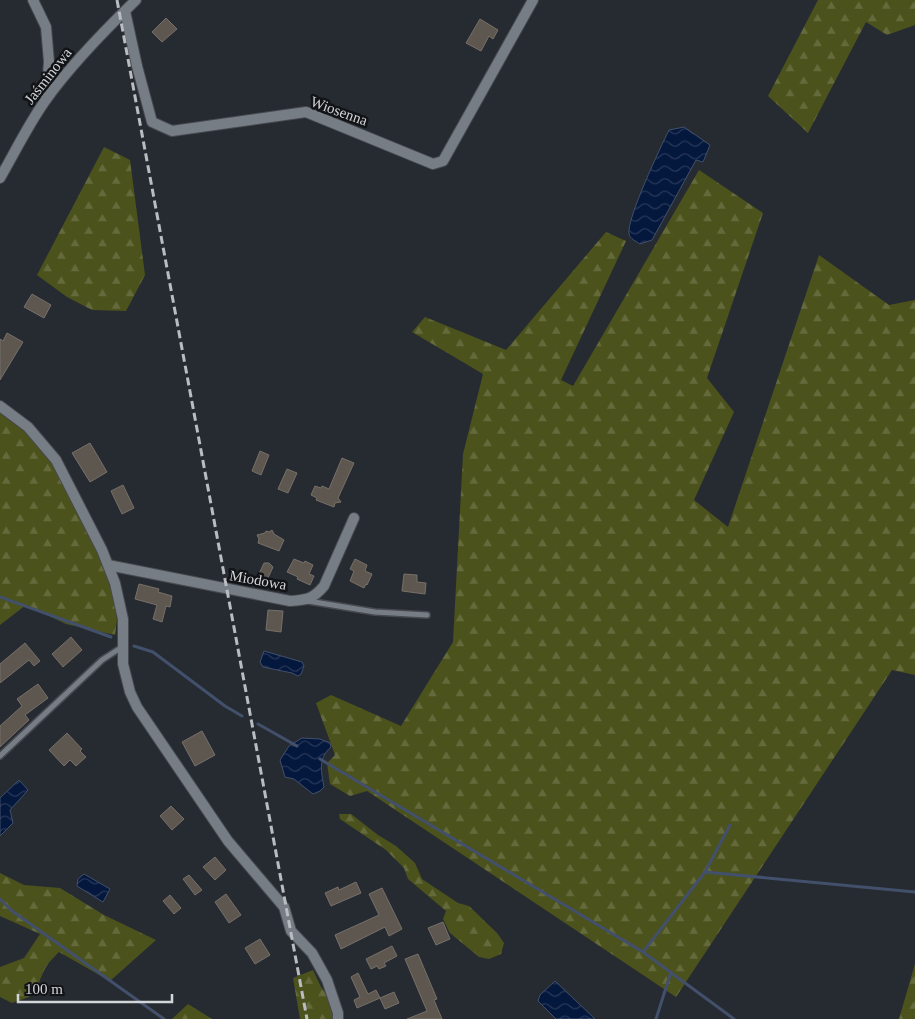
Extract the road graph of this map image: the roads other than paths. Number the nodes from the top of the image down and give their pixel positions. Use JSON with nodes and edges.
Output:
{"nodes":[{"id":1,"x":33,"y":0,"type":"edge"},
{"id":2,"x":533,"y":0,"type":"edge"},
{"id":3,"x":133,"y":1,"type":"edge"},
{"id":4,"x":125,"y":11,"type":"junction"},
{"id":5,"x":46,"y":100,"type":"junction"},
{"id":6,"x":0,"y":178,"type":"edge"},
{"id":7,"x":0,"y":406,"type":"edge"},
{"id":8,"x":354,"y":518,"type":"dead end"},
{"id":9,"x":108,"y":565,"type":"junction"},
{"id":10,"x":306,"y":600,"type":"junction"},
{"id":11,"x":426,"y":615,"type":"dead end"},
{"id":12,"x":122,"y":647,"type":"junction"},
{"id":13,"x":0,"y":756,"type":"edge"},
{"id":14,"x":338,"y":1019,"type":"edge"}],
"edges":[{"from":1,"to":5,"type":"street"},
{"from":2,"to":4,"type":"street","name":"Wiosenna"},
{"from":3,"to":4,"type":"street","name":"Jaśminowa"},
{"from":4,"to":5,"type":"street","name":"Jaśminowa"},
{"from":5,"to":6,"type":"street","name":"Jaśminowa"},
{"from":7,"to":9,"type":"street"},
{"from":8,"to":10,"type":"street"},
{"from":9,"to":10,"type":"street","name":"Miodowa"},
{"from":9,"to":12,"type":"street"},
{"from":10,"to":11,"type":"lane"},
{"from":12,"to":13,"type":"lane"},
{"from":12,"to":14,"type":"street"}]}
